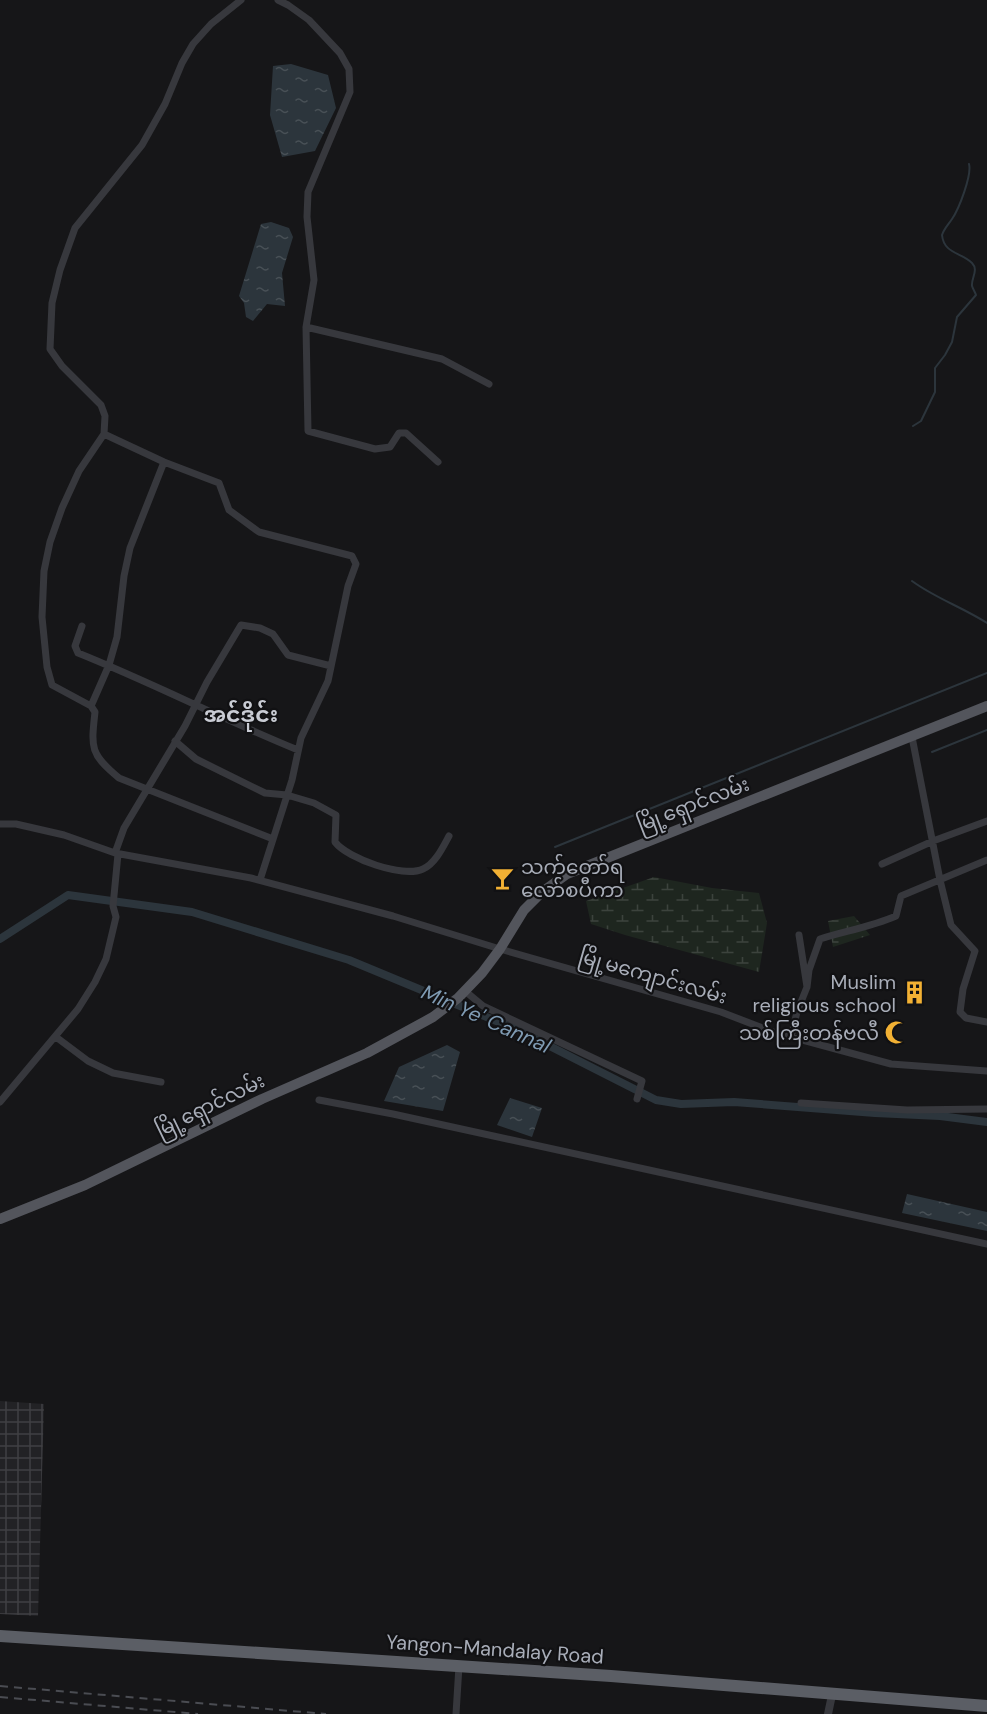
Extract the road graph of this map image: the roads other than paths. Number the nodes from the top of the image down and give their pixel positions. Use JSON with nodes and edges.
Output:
{"nodes":[{"id":1,"x":241,"y":0,"type":"edge"},
{"id":2,"x":278,"y":0,"type":"edge"},
{"id":3,"x":306,"y":327,"type":"junction"},
{"id":4,"x":489,"y":384,"type":"dead end"},
{"id":5,"x":104,"y":434,"type":"junction"},
{"id":6,"x":164,"y":462,"type":"junction"},
{"id":7,"x":438,"y":462,"type":"dead end"},
{"id":8,"x":82,"y":626,"type":"dead end"},
{"id":9,"x":109,"y":665,"type":"junction"},
{"id":10,"x":331,"y":666,"type":"junction"},
{"id":11,"x":195,"y":705,"type":"junction"},
{"id":12,"x":91,"y":706,"type":"junction"},
{"id":13,"x":987,"y":706,"type":"edge"},
{"id":14,"x":912,"y":738,"type":"junction"},
{"id":15,"x":175,"y":741,"type":"junction"},
{"id":16,"x":298,"y":750,"type":"junction"},
{"id":17,"x":146,"y":789,"type":"junction"},
{"id":18,"x":287,"y":795,"type":"junction"},
{"id":19,"x":987,"y":821,"type":"edge"},
{"id":20,"x":0,"y":824,"type":"edge"},
{"id":21,"x":449,"y":836,"type":"dead end"},
{"id":22,"x":273,"y":839,"type":"junction"},
{"id":23,"x":933,"y":842,"type":"junction"},
{"id":24,"x":117,"y":854,"type":"junction"},
{"id":25,"x":987,"y":860,"type":"edge"},
{"id":26,"x":882,"y":864,"type":"dead end"},
{"id":27,"x":260,"y":880,"type":"junction"},
{"id":28,"x":940,"y":880,"type":"junction"},
{"id":29,"x":799,"y":934,"type":"dead end"},
{"id":30,"x":500,"y":949,"type":"junction"},
{"id":31,"x":807,"y":987,"type":"junction"},
{"id":32,"x":461,"y":994,"type":"junction"},
{"id":33,"x":987,"y":1022,"type":"edge"},
{"id":34,"x":56,"y":1037,"type":"junction"},
{"id":35,"x":791,"y":1037,"type":"junction"},
{"id":36,"x":987,"y":1071,"type":"edge"},
{"id":37,"x":161,"y":1082,"type":"dead end"},
{"id":38,"x":637,"y":1099,"type":"dead end"},
{"id":39,"x":318,"y":1100,"type":"dead end"},
{"id":40,"x":0,"y":1102,"type":"edge"},
{"id":41,"x":801,"y":1103,"type":"dead end"},
{"id":42,"x":987,"y":1109,"type":"edge"},
{"id":43,"x":0,"y":1219,"type":"edge"},
{"id":44,"x":987,"y":1244,"type":"edge"},
{"id":45,"x":0,"y":1636,"type":"edge"},
{"id":46,"x":459,"y":1666,"type":"junction"},
{"id":47,"x":832,"y":1695,"type":"junction"},
{"id":48,"x":987,"y":1706,"type":"edge"},
{"id":49,"x":456,"y":1714,"type":"edge"},
{"id":50,"x":828,"y":1714,"type":"edge"}],
"edges":[{"from":1,"to":5,"type":"street"},
{"from":2,"to":3,"type":"street"},
{"from":3,"to":4,"type":"street"},
{"from":3,"to":7,"type":"street"},
{"from":5,"to":6,"type":"street"},
{"from":5,"to":12,"type":"street"},
{"from":6,"to":9,"type":"street"},
{"from":6,"to":10,"type":"street"},
{"from":8,"to":9,"type":"street"},
{"from":9,"to":11,"type":"street"},
{"from":9,"to":12,"type":"street"},
{"from":10,"to":11,"type":"street"},
{"from":10,"to":16,"type":"street"},
{"from":11,"to":15,"type":"street"},
{"from":11,"to":16,"type":"street"},
{"from":12,"to":17,"type":"street"},
{"from":13,"to":14,"type":"main road","name":"မြို့ရှောင်လမ်း"},
{"from":14,"to":23,"type":"street"},
{"from":14,"to":30,"type":"main road","name":"မြို့ရှောင်လမ်း"},
{"from":15,"to":17,"type":"street"},
{"from":15,"to":18,"type":"street"},
{"from":16,"to":18,"type":"street"},
{"from":17,"to":22,"type":"street"},
{"from":17,"to":24,"type":"street"},
{"from":18,"to":21,"type":"street"},
{"from":18,"to":22,"type":"street"},
{"from":19,"to":23,"type":"street"},
{"from":20,"to":24,"type":"street","name":"မြို့မကျောင်းလမ်း"},
{"from":22,"to":27,"type":"street"},
{"from":23,"to":26,"type":"street"},
{"from":23,"to":28,"type":"street"},
{"from":24,"to":27,"type":"street","name":"မြို့မကျောင်းလမ်း"},
{"from":24,"to":34,"type":"street"},
{"from":25,"to":28,"type":"street"},
{"from":27,"to":30,"type":"street","name":"မြို့မကျောင်းလမ်း"},
{"from":28,"to":31,"type":"street"},
{"from":28,"to":33,"type":"street"},
{"from":29,"to":31,"type":"street"},
{"from":30,"to":32,"type":"main road","name":"မြို့ရှောင်လမ်း"},
{"from":30,"to":35,"type":"street","name":"မြို့မကျောင်းလမ်း"},
{"from":31,"to":35,"type":"street"},
{"from":32,"to":38,"type":"street"},
{"from":32,"to":43,"type":"main road","name":"မြို့ရှောင်လမ်း"},
{"from":34,"to":37,"type":"street"},
{"from":34,"to":40,"type":"street"},
{"from":35,"to":36,"type":"street","name":"မြို့မကျောင်းလမ်း"},
{"from":39,"to":44,"type":"street"},
{"from":41,"to":42,"type":"street"},
{"from":45,"to":46,"type":"highway","name":"Yangon-Mandalay Road"},
{"from":46,"to":47,"type":"highway","name":"Yangon-Mandalay Road"},
{"from":46,"to":49,"type":"street"},
{"from":47,"to":48,"type":"highway","name":"Yangon-Mandalay Road"},
{"from":47,"to":50,"type":"street"}]}
